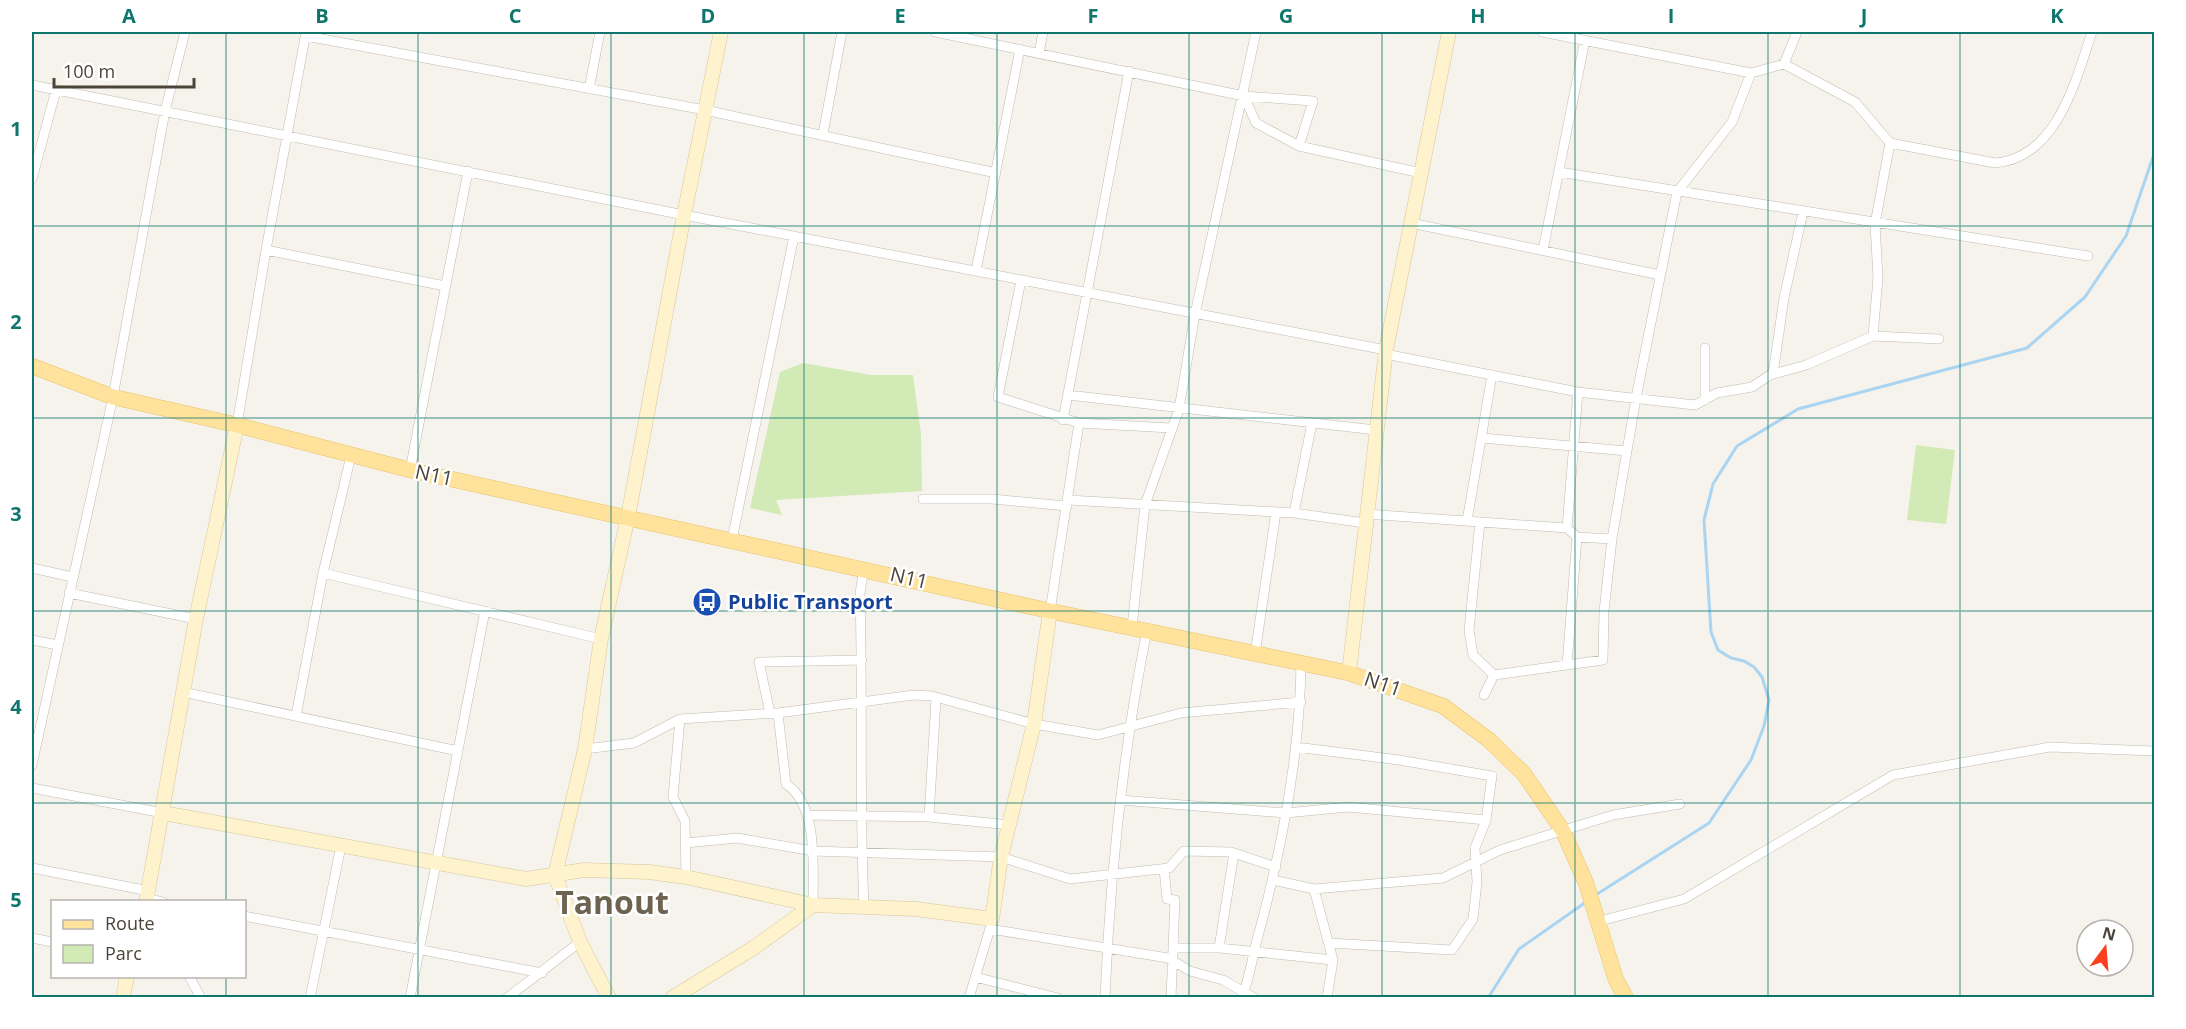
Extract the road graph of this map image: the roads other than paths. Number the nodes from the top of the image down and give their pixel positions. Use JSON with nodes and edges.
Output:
{"nodes":[{"id":1,"x":185,"y":32,"type":"edge"},
{"id":2,"x":600,"y":32,"type":"edge"},
{"id":3,"x":721,"y":32,"type":"edge"},
{"id":4,"x":842,"y":32,"type":"edge"},
{"id":5,"x":935,"y":32,"type":"edge"},
{"id":6,"x":1043,"y":32,"type":"edge"},
{"id":7,"x":1256,"y":32,"type":"edge"},
{"id":8,"x":1449,"y":32,"type":"edge"},
{"id":9,"x":1542,"y":32,"type":"edge"},
{"id":10,"x":1797,"y":32,"type":"edge"},
{"id":11,"x":2092,"y":32,"type":"edge"},
{"id":12,"x":306,"y":34,"type":"edge"},
{"id":13,"x":1585,"y":40,"type":"junction"},
{"id":14,"x":1020,"y":49,"type":"junction"},
{"id":15,"x":1039,"y":53,"type":"junction"},
{"id":16,"x":1784,"y":64,"type":"junction"},
{"id":17,"x":1129,"y":71,"type":"junction"},
{"id":18,"x":1751,"y":73,"type":"junction"},
{"id":19,"x":32,"y":85,"type":"edge"},
{"id":20,"x":589,"y":89,"type":"junction"},
{"id":21,"x":56,"y":90,"type":"junction"},
{"id":22,"x":1244,"y":96,"type":"junction"},
{"id":23,"x":705,"y":110,"type":"junction"},
{"id":24,"x":165,"y":111,"type":"junction"},
{"id":25,"x":823,"y":134,"type":"junction"},
{"id":26,"x":287,"y":136,"type":"junction"},
{"id":27,"x":1890,"y":143,"type":"junction"},
{"id":28,"x":1299,"y":146,"type":"junction"},
{"id":29,"x":468,"y":171,"type":"junction"},
{"id":30,"x":1421,"y":172,"type":"junction"},
{"id":31,"x":1559,"y":172,"type":"junction"},
{"id":32,"x":996,"y":173,"type":"junction"},
{"id":33,"x":32,"y":179,"type":"edge"},
{"id":34,"x":1677,"y":192,"type":"junction"},
{"id":35,"x":1803,"y":213,"type":"junction"},
{"id":36,"x":684,"y":215,"type":"junction"},
{"id":37,"x":1411,"y":223,"type":"junction"},
{"id":38,"x":1875,"y":224,"type":"junction"},
{"id":39,"x":794,"y":236,"type":"junction"},
{"id":40,"x":266,"y":250,"type":"junction"},
{"id":41,"x":1543,"y":250,"type":"junction"},
{"id":42,"x":2088,"y":256,"type":"dead end"},
{"id":43,"x":976,"y":271,"type":"junction"},
{"id":44,"x":1660,"y":275,"type":"junction"},
{"id":45,"x":1022,"y":280,"type":"junction"},
{"id":46,"x":445,"y":286,"type":"junction"},
{"id":47,"x":1087,"y":292,"type":"junction"},
{"id":48,"x":1195,"y":314,"type":"junction"},
{"id":49,"x":1873,"y":336,"type":"junction"},
{"id":50,"x":1939,"y":339,"type":"dead end"},
{"id":51,"x":1705,"y":348,"type":"dead end"},
{"id":52,"x":1386,"y":352,"type":"junction"},
{"id":53,"x":32,"y":366,"type":"edge"},
{"id":54,"x":1773,"y":374,"type":"junction"},
{"id":55,"x":1492,"y":375,"type":"junction"},
{"id":56,"x":1578,"y":392,"type":"junction"},
{"id":57,"x":1068,"y":395,"type":"junction"},
{"id":58,"x":113,"y":397,"type":"junction"},
{"id":59,"x":1636,"y":398,"type":"junction"},
{"id":60,"x":1705,"y":400,"type":"junction"},
{"id":61,"x":1179,"y":409,"type":"junction"},
{"id":62,"x":1063,"y":420,"type":"junction"},
{"id":63,"x":1080,"y":423,"type":"junction"},
{"id":64,"x":1312,"y":423,"type":"junction"},
{"id":65,"x":237,"y":425,"type":"junction"},
{"id":66,"x":1172,"y":428,"type":"junction"},
{"id":67,"x":1376,"y":430,"type":"junction"},
{"id":68,"x":1482,"y":438,"type":"junction"},
{"id":69,"x":1574,"y":444,"type":"junction"},
{"id":70,"x":1627,"y":451,"type":"junction"},
{"id":71,"x":351,"y":456,"type":"junction"},
{"id":72,"x":411,"y":470,"type":"junction"},
{"id":73,"x":923,"y":499,"type":"dead end"},
{"id":74,"x":1068,"y":503,"type":"junction"},
{"id":75,"x":1145,"y":505,"type":"junction"},
{"id":76,"x":1276,"y":512,"type":"junction"},
{"id":77,"x":1294,"y":513,"type":"junction"},
{"id":78,"x":628,"y":517,"type":"junction"},
{"id":79,"x":1365,"y":519,"type":"junction"},
{"id":80,"x":1467,"y":521,"type":"junction"},
{"id":81,"x":1480,"y":522,"type":"junction"},
{"id":82,"x":1567,"y":528,"type":"junction"},
{"id":83,"x":1577,"y":537,"type":"junction"},
{"id":84,"x":1612,"y":539,"type":"junction"},
{"id":85,"x":732,"y":540,"type":"junction"},
{"id":86,"x":32,"y":568,"type":"edge"},
{"id":87,"x":864,"y":568,"type":"junction"},
{"id":88,"x":323,"y":573,"type":"junction"},
{"id":89,"x":72,"y":577,"type":"junction"},
{"id":90,"x":69,"y":594,"type":"junction"},
{"id":91,"x":485,"y":611,"type":"junction"},
{"id":92,"x":1050,"y":611,"type":"junction"},
{"id":93,"x":196,"y":620,"type":"junction"},
{"id":94,"x":1139,"y":628,"type":"junction"},
{"id":95,"x":601,"y":639,"type":"junction"},
{"id":96,"x":32,"y":640,"type":"edge"},
{"id":97,"x":57,"y":645,"type":"junction"},
{"id":98,"x":1255,"y":654,"type":"junction"},
{"id":99,"x":862,"y":660,"type":"junction"},
{"id":100,"x":1301,"y":663,"type":"junction"},
{"id":101,"x":1567,"y":665,"type":"junction"},
{"id":102,"x":1349,"y":673,"type":"junction"},
{"id":103,"x":1494,"y":675,"type":"junction"},
{"id":104,"x":183,"y":692,"type":"junction"},
{"id":105,"x":1484,"y":695,"type":"dead end"},
{"id":106,"x":936,"y":699,"type":"junction"},
{"id":107,"x":862,"y":701,"type":"junction"},
{"id":108,"x":1300,"y":702,"type":"junction"},
{"id":109,"x":32,"y":709,"type":"edge"},
{"id":110,"x":43,"y":711,"type":"junction"},
{"id":111,"x":774,"y":713,"type":"junction"},
{"id":112,"x":296,"y":716,"type":"junction"},
{"id":113,"x":680,"y":718,"type":"junction"},
{"id":114,"x":1034,"y":724,"type":"junction"},
{"id":115,"x":1128,"y":726,"type":"junction"},
{"id":116,"x":1296,"y":747,"type":"junction"},
{"id":117,"x":585,"y":748,"type":"junction"},
{"id":118,"x":458,"y":751,"type":"junction"},
{"id":119,"x":2154,"y":751,"type":"edge"},
{"id":120,"x":32,"y":765,"type":"edge"},
{"id":121,"x":32,"y":788,"type":"edge"},
{"id":122,"x":1120,"y":800,"type":"junction"},
{"id":123,"x":1680,"y":804,"type":"dead end"},
{"id":124,"x":164,"y":813,"type":"junction"},
{"id":125,"x":1286,"y":813,"type":"junction"},
{"id":126,"x":863,"y":814,"type":"junction"},
{"id":127,"x":807,"y":815,"type":"junction"},
{"id":128,"x":929,"y":817,"type":"junction"},
{"id":129,"x":1485,"y":820,"type":"junction"},
{"id":130,"x":1010,"y":825,"type":"junction"},
{"id":131,"x":1563,"y":831,"type":"junction"},
{"id":132,"x":686,"y":843,"type":"junction"},
{"id":133,"x":341,"y":846,"type":"junction"},
{"id":134,"x":813,"y":851,"type":"junction"},
{"id":135,"x":861,"y":851,"type":"junction"},
{"id":136,"x":1234,"y":853,"type":"junction"},
{"id":137,"x":1001,"y":857,"type":"junction"},
{"id":138,"x":1477,"y":861,"type":"junction"},
{"id":139,"x":436,"y":863,"type":"junction"},
{"id":140,"x":1276,"y":867,"type":"junction"},
{"id":141,"x":32,"y":868,"type":"edge"},
{"id":142,"x":1164,"y":869,"type":"junction"},
{"id":143,"x":555,"y":874,"type":"junction"},
{"id":144,"x":1113,"y":876,"type":"junction"},
{"id":145,"x":686,"y":878,"type":"junction"},
{"id":146,"x":1273,"y":880,"type":"junction"},
{"id":147,"x":1314,"y":889,"type":"junction"},
{"id":148,"x":148,"y":898,"type":"edge"},
{"id":149,"x":813,"y":905,"type":"junction"},
{"id":150,"x":864,"y":906,"type":"junction"},
{"id":151,"x":1594,"y":915,"type":"junction"},
{"id":152,"x":246,"y":916,"type":"edge"},
{"id":153,"x":991,"y":924,"type":"junction"},
{"id":154,"x":323,"y":931,"type":"junction"},
{"id":155,"x":32,"y":938,"type":"edge"},
{"id":156,"x":51,"y":942,"type":"edge"},
{"id":157,"x":580,"y":942,"type":"junction"},
{"id":158,"x":1329,"y":943,"type":"junction"},
{"id":159,"x":1173,"y":948,"type":"junction"},
{"id":160,"x":1219,"y":948,"type":"junction"},
{"id":161,"x":1107,"y":950,"type":"junction"},
{"id":162,"x":419,"y":951,"type":"junction"},
{"id":163,"x":1254,"y":952,"type":"junction"},
{"id":164,"x":1333,"y":960,"type":"junction"},
{"id":165,"x":1173,"y":961,"type":"junction"},
{"id":166,"x":542,"y":973,"type":"junction"},
{"id":167,"x":975,"y":977,"type":"junction"},
{"id":168,"x":127,"y":978,"type":"edge"},
{"id":169,"x":190,"y":978,"type":"edge"},
{"id":170,"x":1243,"y":995,"type":"edge"},
{"id":171,"x":123,"y":998,"type":"edge"},
{"id":172,"x":201,"y":998,"type":"edge"},
{"id":173,"x":310,"y":998,"type":"edge"},
{"id":174,"x":410,"y":998,"type":"edge"},
{"id":175,"x":507,"y":998,"type":"edge"},
{"id":176,"x":609,"y":998,"type":"edge"},
{"id":177,"x":672,"y":998,"type":"edge"},
{"id":178,"x":969,"y":998,"type":"edge"},
{"id":179,"x":1058,"y":998,"type":"edge"},
{"id":180,"x":1105,"y":998,"type":"edge"},
{"id":181,"x":1172,"y":998,"type":"edge"},
{"id":182,"x":1254,"y":998,"type":"edge"},
{"id":183,"x":1327,"y":998,"type":"edge"},
{"id":184,"x":1626,"y":998,"type":"edge"}],
"edges":[{"from":1,"to":24,"type":"street"},
{"from":2,"to":20,"type":"street"},
{"from":3,"to":23,"type":"street"},
{"from":4,"to":25,"type":"street"},
{"from":5,"to":14,"type":"street"},
{"from":6,"to":15,"type":"street"},
{"from":7,"to":22,"type":"street"},
{"from":8,"to":30,"type":"street"},
{"from":9,"to":13,"type":"street"},
{"from":10,"to":16,"type":"street"},
{"from":11,"to":27,"type":"street"},
{"from":12,"to":20,"type":"street"},
{"from":12,"to":26,"type":"street"},
{"from":13,"to":18,"type":"street"},
{"from":13,"to":31,"type":"street"},
{"from":14,"to":15,"type":"street"},
{"from":14,"to":32,"type":"street"},
{"from":15,"to":17,"type":"street"},
{"from":16,"to":18,"type":"street"},
{"from":16,"to":27,"type":"street"},
{"from":17,"to":22,"type":"street"},
{"from":17,"to":47,"type":"street"},
{"from":18,"to":34,"type":"street"},
{"from":19,"to":21,"type":"street"},
{"from":20,"to":23,"type":"street"},
{"from":21,"to":24,"type":"street"},
{"from":21,"to":33,"type":"street"},
{"from":22,"to":28,"type":"street"},
{"from":22,"to":28,"type":"street"},
{"from":22,"to":48,"type":"street"},
{"from":23,"to":25,"type":"street"},
{"from":23,"to":36,"type":"street"},
{"from":24,"to":26,"type":"street"},
{"from":24,"to":58,"type":"street"},
{"from":25,"to":32,"type":"street"},
{"from":26,"to":29,"type":"street"},
{"from":26,"to":40,"type":"street"},
{"from":27,"to":38,"type":"street"},
{"from":28,"to":30,"type":"street"},
{"from":29,"to":36,"type":"street"},
{"from":29,"to":46,"type":"street"},
{"from":30,"to":37,"type":"street"},
{"from":31,"to":34,"type":"street"},
{"from":31,"to":41,"type":"street"},
{"from":32,"to":43,"type":"street"},
{"from":34,"to":35,"type":"street"},
{"from":34,"to":44,"type":"street"},
{"from":35,"to":38,"type":"street"},
{"from":35,"to":54,"type":"street"},
{"from":36,"to":39,"type":"street"},
{"from":36,"to":78,"type":"street"},
{"from":37,"to":41,"type":"street"},
{"from":37,"to":52,"type":"street"},
{"from":38,"to":42,"type":"street"},
{"from":38,"to":49,"type":"street"},
{"from":39,"to":43,"type":"street"},
{"from":39,"to":85,"type":"street"},
{"from":40,"to":46,"type":"street"},
{"from":40,"to":65,"type":"street"},
{"from":41,"to":44,"type":"street"},
{"from":43,"to":45,"type":"street"},
{"from":44,"to":59,"type":"street"},
{"from":45,"to":47,"type":"street"},
{"from":45,"to":62,"type":"street"},
{"from":46,"to":72,"type":"street"},
{"from":47,"to":48,"type":"street"},
{"from":47,"to":57,"type":"street"},
{"from":48,"to":52,"type":"street"},
{"from":48,"to":61,"type":"street"},
{"from":49,"to":50,"type":"street"},
{"from":49,"to":54,"type":"street"},
{"from":51,"to":60,"type":"street"},
{"from":52,"to":55,"type":"street"},
{"from":52,"to":67,"type":"street"},
{"from":53,"to":58,"type":"main road","name":"N11"},
{"from":54,"to":60,"type":"street"},
{"from":55,"to":56,"type":"street"},
{"from":55,"to":68,"type":"street"},
{"from":56,"to":59,"type":"street"},
{"from":56,"to":69,"type":"street"},
{"from":57,"to":61,"type":"street"},
{"from":57,"to":62,"type":"street"},
{"from":58,"to":65,"type":"main road","name":"N11"},
{"from":58,"to":89,"type":"street"},
{"from":59,"to":60,"type":"street"},
{"from":59,"to":70,"type":"street"},
{"from":61,"to":64,"type":"street"},
{"from":61,"to":66,"type":"street"},
{"from":62,"to":63,"type":"street"},
{"from":63,"to":66,"type":"street"},
{"from":63,"to":74,"type":"street"},
{"from":64,"to":67,"type":"street"},
{"from":64,"to":77,"type":"street"},
{"from":65,"to":71,"type":"main road","name":"N11"},
{"from":65,"to":93,"type":"street"},
{"from":66,"to":75,"type":"street"},
{"from":67,"to":79,"type":"street"},
{"from":68,"to":69,"type":"street"},
{"from":68,"to":80,"type":"street"},
{"from":69,"to":70,"type":"street"},
{"from":69,"to":82,"type":"street"},
{"from":70,"to":84,"type":"street"},
{"from":71,"to":72,"type":"main road","name":"N11"},
{"from":71,"to":88,"type":"street"},
{"from":72,"to":78,"type":"main road","name":"N11"},
{"from":73,"to":74,"type":"street"},
{"from":74,"to":75,"type":"street"},
{"from":74,"to":92,"type":"street"},
{"from":75,"to":76,"type":"street"},
{"from":75,"to":94,"type":"street"},
{"from":76,"to":77,"type":"street"},
{"from":76,"to":98,"type":"street"},
{"from":77,"to":79,"type":"street"},
{"from":78,"to":85,"type":"main road","name":"N11"},
{"from":78,"to":95,"type":"street"},
{"from":79,"to":80,"type":"street"},
{"from":79,"to":102,"type":"street"},
{"from":80,"to":81,"type":"street"},
{"from":81,"to":82,"type":"street"},
{"from":81,"to":103,"type":"street"},
{"from":82,"to":83,"type":"street"},
{"from":83,"to":84,"type":"street"},
{"from":83,"to":101,"type":"street"},
{"from":84,"to":101,"type":"street"},
{"from":85,"to":87,"type":"main road","name":"N11"},
{"from":86,"to":89,"type":"street"},
{"from":87,"to":92,"type":"main road","name":"N11"},
{"from":87,"to":99,"type":"street"},
{"from":88,"to":91,"type":"street"},
{"from":88,"to":112,"type":"street"},
{"from":89,"to":90,"type":"street"},
{"from":90,"to":93,"type":"street"},
{"from":90,"to":97,"type":"street"},
{"from":91,"to":95,"type":"street"},
{"from":91,"to":118,"type":"street"},
{"from":92,"to":94,"type":"main road","name":"N11"},
{"from":92,"to":114,"type":"street"},
{"from":93,"to":104,"type":"street"},
{"from":94,"to":98,"type":"main road","name":"N11"},
{"from":94,"to":115,"type":"street"},
{"from":95,"to":117,"type":"street"},
{"from":96,"to":97,"type":"street"},
{"from":97,"to":110,"type":"street"},
{"from":98,"to":100,"type":"main road","name":"N11"},
{"from":99,"to":107,"type":"street"},
{"from":99,"to":111,"type":"street"},
{"from":100,"to":102,"type":"main road","name":"N11"},
{"from":100,"to":108,"type":"street"},
{"from":101,"to":103,"type":"street"},
{"from":102,"to":131,"type":"main road","name":"N11"},
{"from":103,"to":105,"type":"street"},
{"from":104,"to":112,"type":"street"},
{"from":104,"to":124,"type":"street"},
{"from":106,"to":107,"type":"street"},
{"from":106,"to":114,"type":"street"},
{"from":106,"to":128,"type":"street"},
{"from":107,"to":111,"type":"street"},
{"from":107,"to":126,"type":"street"},
{"from":108,"to":115,"type":"street"},
{"from":108,"to":116,"type":"street"},
{"from":109,"to":110,"type":"street"},
{"from":110,"to":120,"type":"street"},
{"from":111,"to":113,"type":"street"},
{"from":111,"to":127,"type":"street"},
{"from":112,"to":118,"type":"street"},
{"from":113,"to":117,"type":"street"},
{"from":113,"to":132,"type":"street"},
{"from":114,"to":115,"type":"street"},
{"from":114,"to":130,"type":"street"},
{"from":115,"to":122,"type":"street"},
{"from":116,"to":125,"type":"street"},
{"from":116,"to":129,"type":"street"},
{"from":117,"to":143,"type":"street"},
{"from":118,"to":139,"type":"street"},
{"from":119,"to":151,"type":"street"},
{"from":121,"to":124,"type":"street"},
{"from":122,"to":125,"type":"street"},
{"from":122,"to":144,"type":"street"},
{"from":123,"to":131,"type":"street"},
{"from":124,"to":133,"type":"street"},
{"from":124,"to":148,"type":"street"},
{"from":125,"to":129,"type":"street"},
{"from":125,"to":140,"type":"street"},
{"from":126,"to":127,"type":"street"},
{"from":126,"to":128,"type":"street"},
{"from":126,"to":135,"type":"street"},
{"from":127,"to":134,"type":"street"},
{"from":128,"to":130,"type":"street"},
{"from":129,"to":138,"type":"street"},
{"from":130,"to":137,"type":"street"},
{"from":131,"to":138,"type":"street"},
{"from":131,"to":151,"type":"main road","name":"N11"},
{"from":132,"to":134,"type":"street"},
{"from":132,"to":145,"type":"street"},
{"from":133,"to":139,"type":"street"},
{"from":133,"to":154,"type":"street"},
{"from":134,"to":135,"type":"street"},
{"from":134,"to":149,"type":"street"},
{"from":135,"to":137,"type":"street"},
{"from":135,"to":150,"type":"street"},
{"from":136,"to":140,"type":"street"},
{"from":136,"to":142,"type":"street"},
{"from":136,"to":160,"type":"street"},
{"from":137,"to":144,"type":"street"},
{"from":137,"to":153,"type":"street"},
{"from":138,"to":147,"type":"street"},
{"from":138,"to":158,"type":"street"},
{"from":139,"to":143,"type":"street"},
{"from":139,"to":162,"type":"street"},
{"from":140,"to":146,"type":"street"},
{"from":141,"to":148,"type":"street"},
{"from":142,"to":144,"type":"street"},
{"from":142,"to":159,"type":"street"},
{"from":143,"to":145,"type":"street"},
{"from":143,"to":157,"type":"street"},
{"from":144,"to":161,"type":"street"},
{"from":145,"to":149,"type":"street"},
{"from":146,"to":147,"type":"street"},
{"from":146,"to":163,"type":"street"},
{"from":147,"to":158,"type":"street"},
{"from":149,"to":150,"type":"street"},
{"from":149,"to":177,"type":"street"},
{"from":150,"to":153,"type":"street"},
{"from":151,"to":184,"type":"main road","name":"N11"},
{"from":152,"to":154,"type":"street"},
{"from":153,"to":161,"type":"street"},
{"from":153,"to":167,"type":"street"},
{"from":154,"to":162,"type":"street"},
{"from":154,"to":173,"type":"street"},
{"from":155,"to":156,"type":"street"},
{"from":157,"to":166,"type":"street"},
{"from":157,"to":176,"type":"street"},
{"from":158,"to":164,"type":"street"},
{"from":159,"to":160,"type":"street"},
{"from":159,"to":165,"type":"street"},
{"from":160,"to":163,"type":"street"},
{"from":161,"to":165,"type":"street"},
{"from":161,"to":180,"type":"street"},
{"from":162,"to":166,"type":"street"},
{"from":162,"to":174,"type":"street"},
{"from":163,"to":164,"type":"street"},
{"from":163,"to":170,"type":"street"},
{"from":164,"to":183,"type":"street"},
{"from":165,"to":170,"type":"street"},
{"from":165,"to":181,"type":"street"},
{"from":166,"to":175,"type":"street"},
{"from":167,"to":178,"type":"street"},
{"from":167,"to":179,"type":"street"},
{"from":168,"to":171,"type":"street"},
{"from":169,"to":172,"type":"street"},
{"from":170,"to":182,"type":"street"}]}
